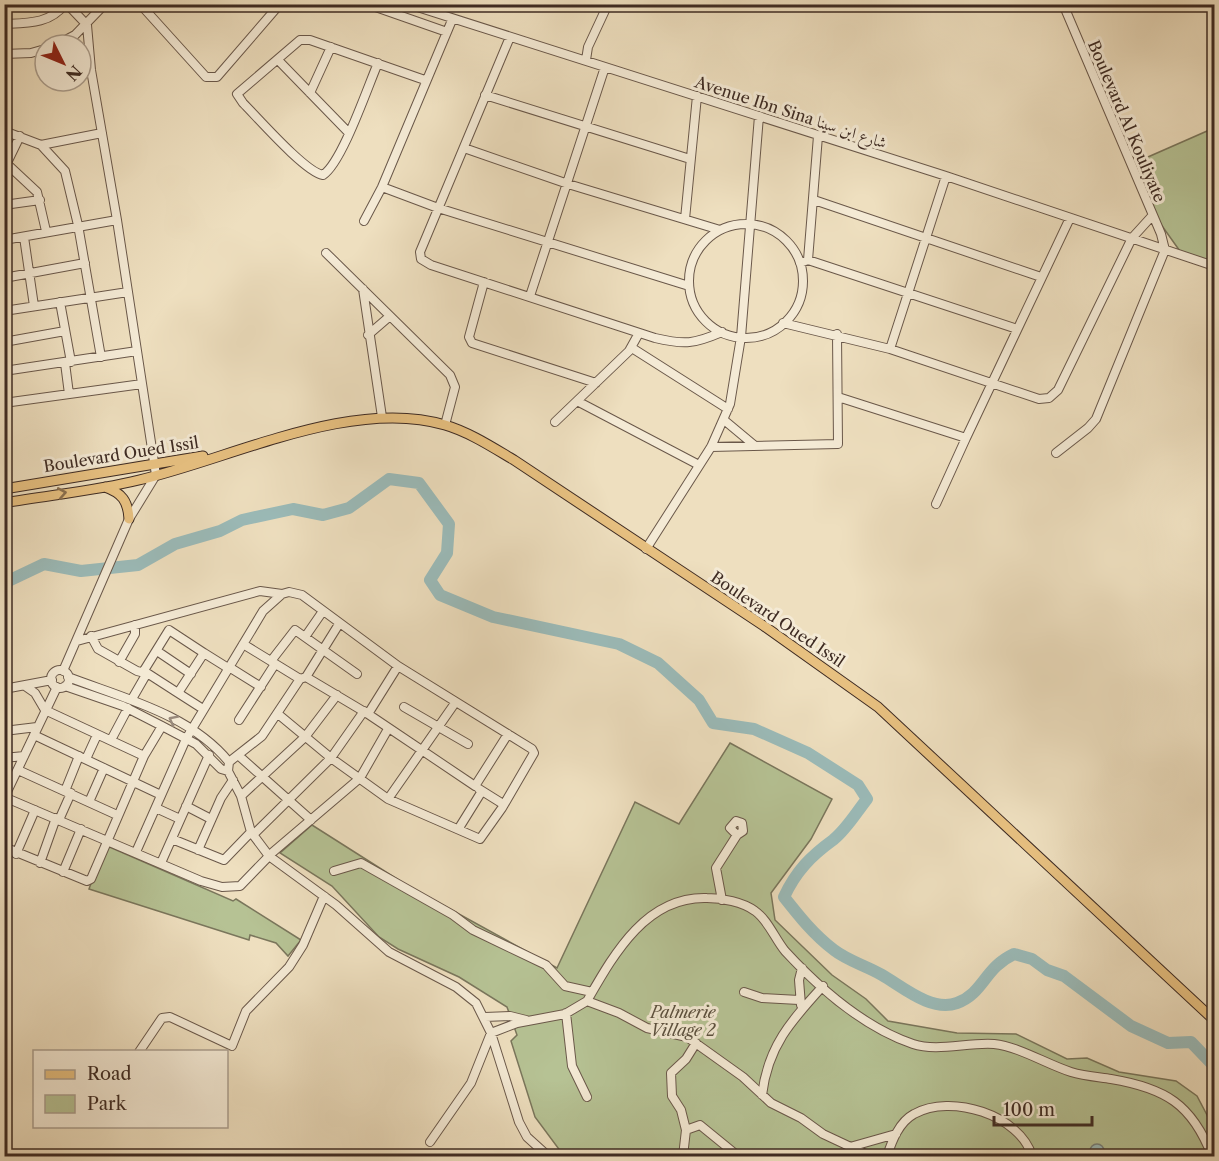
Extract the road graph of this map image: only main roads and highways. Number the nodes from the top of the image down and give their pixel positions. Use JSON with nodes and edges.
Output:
{"nodes":[{"id":1,"x":243,"y":449,"type":"junction"},
{"id":2,"x":103,"y":486,"type":"junction"},
{"id":3,"x":4,"y":489,"type":"edge"},
{"id":4,"x":4,"y":503,"type":"edge"},
{"id":5,"x":129,"y":519,"type":"road end"},
{"id":6,"x":1215,"y":1020,"type":"edge"}],
"edges":[{"from":1,"to":2,"type":"main road","name":"Boulevard Oued Issil"},
{"from":1,"to":3,"type":"main road","name":"Boulevard Oued Issil"},
{"from":1,"to":6,"type":"main road","name":"Boulevard Oued Issil"},
{"from":4,"to":2,"type":"main road","name":"Boulevard Oued Issil","one_way":true},
{"from":2,"to":5,"type":"main road"}]}
